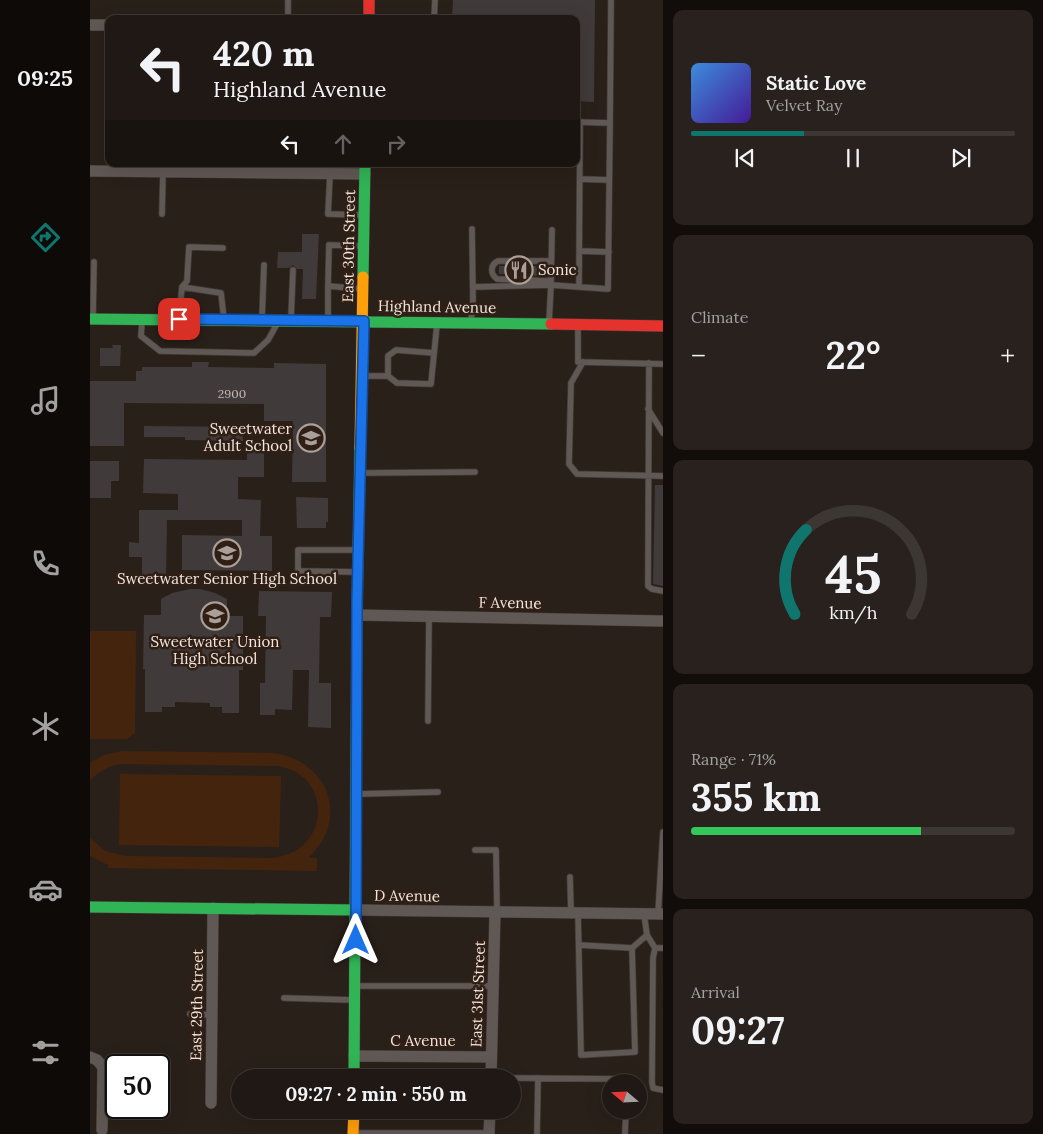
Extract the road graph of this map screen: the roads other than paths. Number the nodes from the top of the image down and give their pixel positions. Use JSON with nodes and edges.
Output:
{"nodes":[{"id":1,"x":288,"y":0,"type":"edge"},
{"id":2,"x":369,"y":0,"type":"edge"},
{"id":3,"x":435,"y":0,"type":"edge"},
{"id":4,"x":611,"y":0,"type":"edge"},
{"id":5,"x":288,"y":15,"type":"edge"},
{"id":6,"x":369,"y":15,"type":"edge"},
{"id":7,"x":434,"y":15,"type":"edge"},
{"id":8,"x":105,"y":25,"type":"edge"},
{"id":9,"x":90,"y":26,"type":"edge"},
{"id":10,"x":580,"y":122,"type":"edge"},
{"id":11,"x":610,"y":123,"type":"junction"},
{"id":12,"x":580,"y":167,"type":"edge"},
{"id":13,"x":232,"y":168,"type":"edge"},
{"id":14,"x":365,"y":169,"type":"edge"},
{"id":15,"x":90,"y":171,"type":"edge"},
{"id":16,"x":163,"y":171,"type":"junction"},
{"id":17,"x":330,"y":174,"type":"junction"},
{"id":18,"x":580,"y":179,"type":"junction"},
{"id":19,"x":609,"y":180,"type":"junction"},
{"id":20,"x":162,"y":214,"type":"dead end"},
{"id":21,"x":365,"y":215,"type":"junction"},
{"id":22,"x":472,"y":229,"type":"dead end"},
{"id":23,"x":552,"y":230,"type":"dead end"},
{"id":24,"x":364,"y":246,"type":"junction"},
{"id":25,"x":223,"y":248,"type":"dead end"},
{"id":26,"x":580,"y":251,"type":"junction"},
{"id":27,"x":609,"y":252,"type":"junction"},
{"id":28,"x":551,"y":261,"type":"junction"},
{"id":29,"x":94,"y":262,"type":"dead end"},
{"id":30,"x":264,"y":265,"type":"dead end"},
{"id":31,"x":294,"y":270,"type":"dead end"},
{"id":32,"x":551,"y":283,"type":"junction"},
{"id":33,"x":328,"y":286,"type":"junction"},
{"id":34,"x":182,"y":287,"type":"junction"},
{"id":35,"x":473,"y":287,"type":"junction"},
{"id":36,"x":579,"y":287,"type":"junction"},
{"id":37,"x":364,"y":289,"type":"junction"},
{"id":38,"x":92,"y":319,"type":"edge"},
{"id":39,"x":142,"y":319,"type":"junction"},
{"id":40,"x":179,"y":319,"type":"junction"},
{"id":41,"x":224,"y":320,"type":"junction"},
{"id":42,"x":262,"y":320,"type":"junction"},
{"id":43,"x":278,"y":320,"type":"junction"},
{"id":44,"x":291,"y":320,"type":"junction"},
{"id":45,"x":328,"y":320,"type":"junction"},
{"id":46,"x":364,"y":321,"type":"junction"},
{"id":47,"x":437,"y":322,"type":"junction"},
{"id":48,"x":471,"y":323,"type":"junction"},
{"id":49,"x":548,"y":324,"type":"junction"},
{"id":50,"x":578,"y":325,"type":"junction"},
{"id":51,"x":663,"y":326,"type":"edge"},
{"id":52,"x":434,"y":353,"type":"junction"},
{"id":53,"x":583,"y":362,"type":"junction"},
{"id":54,"x":649,"y":363,"type":"junction"},
{"id":55,"x":663,"y":364,"type":"edge"},
{"id":56,"x":362,"y":376,"type":"junction"},
{"id":57,"x":388,"y":376,"type":"junction"},
{"id":58,"x":648,"y":409,"type":"junction"},
{"id":59,"x":663,"y":433,"type":"edge"},
{"id":60,"x":475,"y":472,"type":"dead end"},
{"id":61,"x":359,"y":473,"type":"junction"},
{"id":62,"x":647,"y":475,"type":"junction"},
{"id":63,"x":663,"y":476,"type":"edge"},
{"id":64,"x":358,"y":550,"type":"junction"},
{"id":65,"x":358,"y":572,"type":"junction"},
{"id":66,"x":663,"y":591,"type":"edge"},
{"id":67,"x":357,"y":616,"type":"junction"},
{"id":68,"x":429,"y":617,"type":"junction"},
{"id":69,"x":663,"y":621,"type":"edge"},
{"id":70,"x":428,"y":721,"type":"dead end"},
{"id":71,"x":438,"y":792,"type":"dead end"},
{"id":72,"x":356,"y":794,"type":"junction"},
{"id":73,"x":663,"y":832,"type":"edge"},
{"id":74,"x":475,"y":850,"type":"dead end"},
{"id":75,"x":570,"y":877,"type":"dead end"},
{"id":76,"x":661,"y":890,"type":"edge"},
{"id":77,"x":90,"y":906,"type":"edge"},
{"id":78,"x":213,"y":908,"type":"junction"},
{"id":79,"x":355,"y":910,"type":"junction"},
{"id":80,"x":496,"y":912,"type":"junction"},
{"id":81,"x":574,"y":913,"type":"junction"},
{"id":82,"x":644,"y":914,"type":"junction"},
{"id":83,"x":660,"y":914,"type":"edge"},
{"id":84,"x":647,"y":935,"type":"junction"},
{"id":85,"x":579,"y":945,"type":"junction"},
{"id":86,"x":632,"y":948,"type":"junction"},
{"id":87,"x":655,"y":948,"type":"junction"},
{"id":88,"x":663,"y":948,"type":"edge"},
{"id":89,"x":356,"y":986,"type":"junction"},
{"id":90,"x":492,"y":986,"type":"junction"},
{"id":91,"x":284,"y":998,"type":"dead end"},
{"id":92,"x":355,"y":1000,"type":"junction"},
{"id":93,"x":190,"y":1014,"type":"dead end"},
{"id":94,"x":212,"y":1015,"type":"junction"},
{"id":95,"x":354,"y":1056,"type":"junction"},
{"id":96,"x":90,"y":1057,"type":"edge"},
{"id":97,"x":491,"y":1057,"type":"junction"},
{"id":98,"x":354,"y":1069,"type":"edge"},
{"id":99,"x":491,"y":1069,"type":"edge"},
{"id":100,"x":521,"y":1078,"type":"edge"},
{"id":101,"x":538,"y":1078,"type":"junction"},
{"id":102,"x":602,"y":1079,"type":"edge"},
{"id":103,"x":663,"y":1090,"type":"edge"},
{"id":104,"x":211,"y":1103,"type":"dead end"},
{"id":105,"x":354,"y":1119,"type":"edge"},
{"id":106,"x":490,"y":1119,"type":"edge"},
{"id":107,"x":626,"y":1119,"type":"edge"},
{"id":108,"x":102,"y":1130,"type":"dead end"},
{"id":109,"x":353,"y":1133,"type":"edge"},
{"id":110,"x":489,"y":1134,"type":"edge"},
{"id":111,"x":538,"y":1134,"type":"edge"},
{"id":112,"x":625,"y":1134,"type":"edge"}],
"edges":[{"from":1,"to":5,"type":"lane"},
{"from":2,"to":6,"type":"main road"},
{"from":3,"to":7,"type":"lane"},
{"from":4,"to":11,"type":"lane"},
{"from":8,"to":9,"type":"street"},
{"from":10,"to":11,"type":"lane"},
{"from":11,"to":19,"type":"lane"},
{"from":12,"to":18,"type":"lane"},
{"from":13,"to":16,"type":"street"},
{"from":13,"to":17,"type":"street"},
{"from":14,"to":17,"type":"street"},
{"from":14,"to":21,"type":"main road","name":"East 30th Street"},
{"from":15,"to":16,"type":"street"},
{"from":16,"to":20,"type":"lane"},
{"from":17,"to":21,"type":"lane"},
{"from":18,"to":19,"type":"lane"},
{"from":18,"to":26,"type":"lane"},
{"from":19,"to":27,"type":"lane"},
{"from":21,"to":24,"type":"main road","name":"East 30th Street"},
{"from":22,"to":35,"type":"lane"},
{"from":23,"to":28,"type":"lane"},
{"from":24,"to":33,"type":"lane"},
{"from":24,"to":37,"type":"main road","name":"East 30th Street"},
{"from":25,"to":34,"type":"lane"},
{"from":26,"to":27,"type":"lane"},
{"from":26,"to":36,"type":"lane"},
{"from":27,"to":36,"type":"lane"},
{"from":28,"to":32,"type":"lane"},
{"from":28,"to":32,"type":"lane"},
{"from":29,"to":38,"type":"lane"},
{"from":30,"to":42,"type":"lane"},
{"from":31,"to":44,"type":"lane"},
{"from":32,"to":35,"type":"lane"},
{"from":32,"to":36,"type":"lane"},
{"from":32,"to":49,"type":"lane"},
{"from":33,"to":37,"type":"lane"},
{"from":33,"to":45,"type":"lane"},
{"from":34,"to":40,"type":"lane"},
{"from":34,"to":41,"type":"lane"},
{"from":35,"to":48,"type":"lane"},
{"from":37,"to":46,"type":"main road","name":"East 30th Street"},
{"from":38,"to":39,"type":"main road","name":"Highland Avenue"},
{"from":39,"to":40,"type":"main road","name":"Highland Avenue"},
{"from":39,"to":43,"type":"lane"},
{"from":40,"to":41,"type":"main road","name":"Highland Avenue"},
{"from":41,"to":42,"type":"main road","name":"Highland Avenue"},
{"from":42,"to":43,"type":"main road","name":"Highland Avenue"},
{"from":43,"to":44,"type":"main road","name":"Highland Avenue"},
{"from":44,"to":45,"type":"main road","name":"Highland Avenue"},
{"from":45,"to":46,"type":"main road","name":"Highland Avenue"},
{"from":46,"to":47,"type":"main road","name":"Highland Avenue"},
{"from":46,"to":56,"type":"main road","name":"East 30th Street"},
{"from":47,"to":48,"type":"main road","name":"Highland Avenue"},
{"from":47,"to":52,"type":"lane"},
{"from":48,"to":49,"type":"main road","name":"Highland Avenue"},
{"from":49,"to":50,"type":"main road","name":"Highland Avenue"},
{"from":50,"to":51,"type":"main road","name":"Highland Avenue"},
{"from":50,"to":53,"type":"lane"},
{"from":52,"to":57,"type":"lane"},
{"from":52,"to":57,"type":"lane"},
{"from":53,"to":54,"type":"lane"},
{"from":53,"to":62,"type":"lane"},
{"from":54,"to":55,"type":"lane"},
{"from":54,"to":58,"type":"lane"},
{"from":56,"to":57,"type":"lane"},
{"from":56,"to":61,"type":"main road","name":"East 30th Street"},
{"from":58,"to":59,"type":"lane"},
{"from":58,"to":62,"type":"lane"},
{"from":60,"to":61,"type":"lane"},
{"from":61,"to":64,"type":"main road","name":"East 30th Street"},
{"from":62,"to":63,"type":"lane"},
{"from":62,"to":66,"type":"lane"},
{"from":64,"to":65,"type":"main road","name":"East 30th Street"},
{"from":64,"to":65,"type":"lane"},
{"from":65,"to":67,"type":"main road","name":"East 30th Street"},
{"from":67,"to":68,"type":"street","name":"F Avenue"},
{"from":67,"to":72,"type":"main road","name":"East 30th Street"},
{"from":68,"to":69,"type":"street","name":"F Avenue"},
{"from":68,"to":70,"type":"lane"},
{"from":71,"to":72,"type":"lane"},
{"from":72,"to":79,"type":"main road","name":"East 30th Street"},
{"from":73,"to":76,"type":"lane"},
{"from":74,"to":80,"type":"lane"},
{"from":75,"to":81,"type":"lane"},
{"from":76,"to":83,"type":"lane"},
{"from":77,"to":78,"type":"main road","name":"D Avenue"},
{"from":78,"to":79,"type":"main road","name":"D Avenue"},
{"from":78,"to":94,"type":"street","name":"East 29th Street"},
{"from":79,"to":80,"type":"street","name":"D Avenue"},
{"from":79,"to":89,"type":"main road","name":"East 30th Street"},
{"from":80,"to":81,"type":"street","name":"D Avenue"},
{"from":80,"to":90,"type":"street","name":"East 31st Street"},
{"from":81,"to":82,"type":"street","name":"D Avenue"},
{"from":81,"to":85,"type":"lane"},
{"from":82,"to":83,"type":"street","name":"D Avenue"},
{"from":82,"to":84,"type":"lane"},
{"from":84,"to":86,"type":"lane"},
{"from":84,"to":87,"type":"lane"},
{"from":85,"to":86,"type":"lane"},
{"from":85,"to":86,"type":"lane"},
{"from":87,"to":88,"type":"lane"},
{"from":87,"to":103,"type":"lane"},
{"from":89,"to":90,"type":"lane"},
{"from":89,"to":92,"type":"main road","name":"East 30th Street"},
{"from":90,"to":97,"type":"street","name":"East 31st Street"},
{"from":91,"to":92,"type":"lane"},
{"from":92,"to":95,"type":"main road","name":"East 30th Street"},
{"from":93,"to":94,"type":"lane"},
{"from":94,"to":104,"type":"street","name":"East 29th Street"},
{"from":95,"to":97,"type":"street","name":"C Avenue"},
{"from":95,"to":98,"type":"main road","name":"East 30th Street"},
{"from":96,"to":108,"type":"street"},
{"from":97,"to":99,"type":"street","name":"East 31st Street"},
{"from":100,"to":101,"type":"lane"},
{"from":101,"to":102,"type":"lane"},
{"from":101,"to":111,"type":"lane"},
{"from":105,"to":109,"type":"main road"},
{"from":106,"to":110,"type":"street"},
{"from":107,"to":112,"type":"lane"},
{"from":109,"to":110,"type":"lane"}]}
